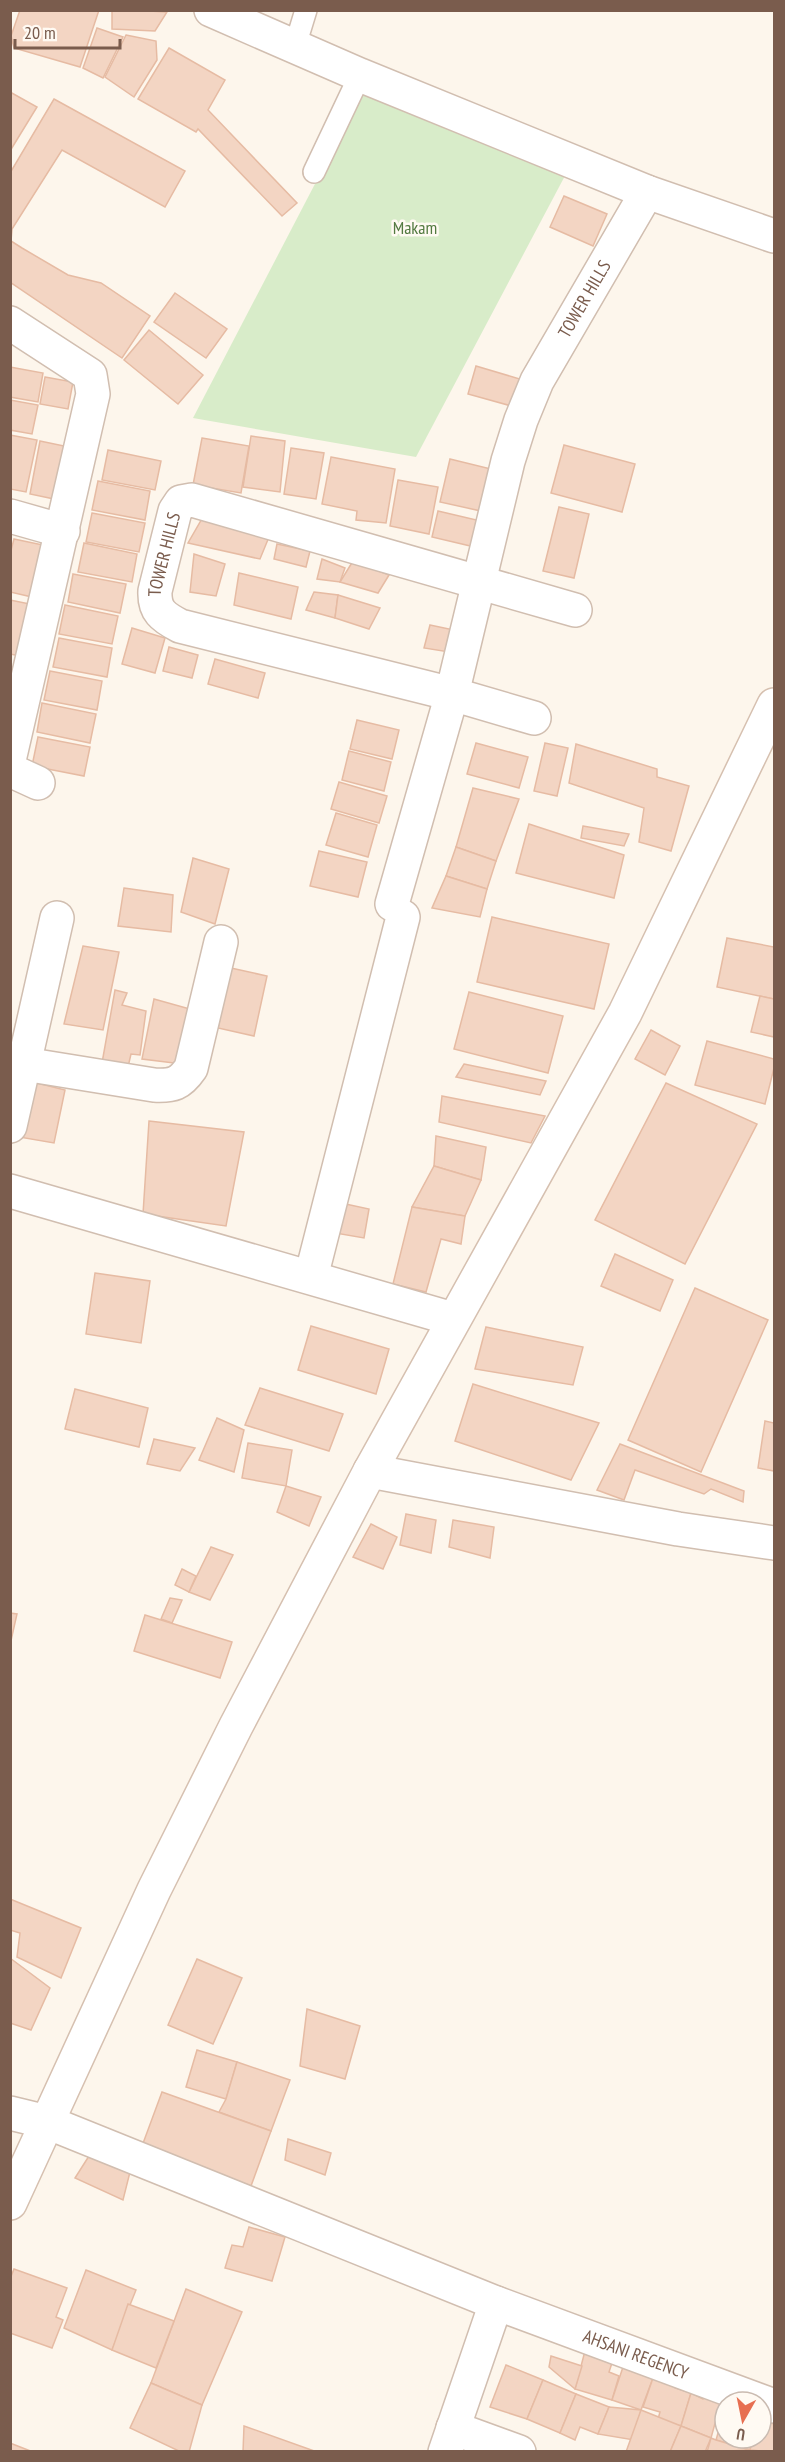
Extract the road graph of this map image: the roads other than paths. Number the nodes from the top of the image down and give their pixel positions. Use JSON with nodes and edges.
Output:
{"nodes":[{"id":1,"x":211,"y":10,"type":"edge"},
{"id":2,"x":306,"y":10,"type":"edge"},
{"id":3,"x":295,"y":46,"type":"junction"},
{"id":4,"x":360,"y":75,"type":"junction"},
{"id":5,"x":314,"y":172,"type":"dead end"},
{"id":6,"x":647,"y":192,"type":"junction"},
{"id":7,"x":774,"y":236,"type":"edge"},
{"id":8,"x":10,"y":323,"type":"edge"},
{"id":9,"x":10,"y":516,"type":"edge"},
{"id":10,"x":63,"y":531,"type":"junction"},
{"id":11,"x":480,"y":584,"type":"junction"},
{"id":12,"x":575,"y":610,"type":"dead end"},
{"id":13,"x":19,"y":680,"type":"edge"},
{"id":14,"x":452,"y":694,"type":"junction"},
{"id":15,"x":774,"y":705,"type":"edge"},
{"id":16,"x":534,"y":718,"type":"dead end"},
{"id":17,"x":10,"y":756,"type":"edge"},
{"id":18,"x":57,"y":918,"type":"dead end"},
{"id":19,"x":221,"y":942,"type":"dead end"},
{"id":20,"x":24,"y":1064,"type":"junction"},
{"id":21,"x":10,"y":1126,"type":"edge"},
{"id":22,"x":10,"y":1191,"type":"edge"},
{"id":23,"x":311,"y":1277,"type":"junction"},
{"id":24,"x":453,"y":1319,"type":"junction"},
{"id":25,"x":370,"y":1471,"type":"junction"},
{"id":26,"x":774,"y":1543,"type":"edge"},
{"id":27,"x":10,"y":2113,"type":"edge"},
{"id":28,"x":47,"y":2122,"type":"junction"},
{"id":29,"x":10,"y":2203,"type":"edge"},
{"id":30,"x":496,"y":2303,"type":"junction"},
{"id":31,"x":774,"y":2406,"type":"edge"},
{"id":32,"x":449,"y":2440,"type":"edge"},
{"id":33,"x":519,"y":2451,"type":"edge"}],
"edges":[{"from":1,"to":3,"type":"street"},
{"from":2,"to":3,"type":"lane"},
{"from":3,"to":4,"type":"street"},
{"from":4,"to":5,"type":"lane"},
{"from":4,"to":6,"type":"street"},
{"from":6,"to":7,"type":"street"},
{"from":6,"to":11,"type":"street","name":"TOWER HILLS"},
{"from":8,"to":10,"type":"street"},
{"from":9,"to":10,"type":"street"},
{"from":10,"to":13,"type":"street"},
{"from":11,"to":12,"type":"street","name":"TOWER HILLS"},
{"from":11,"to":14,"type":"street","name":"TOWER HILLS"},
{"from":11,"to":14,"type":"street","name":"TOWER HILLS"},
{"from":13,"to":17,"type":"street"},
{"from":14,"to":16,"type":"street","name":"TOWER HILLS"},
{"from":14,"to":23,"type":"street","name":"TOWER HILLS"},
{"from":15,"to":24,"type":"street"},
{"from":18,"to":20,"type":"street"},
{"from":19,"to":20,"type":"street"},
{"from":20,"to":21,"type":"street"},
{"from":22,"to":23,"type":"street"},
{"from":23,"to":24,"type":"street"},
{"from":24,"to":25,"type":"street"},
{"from":25,"to":26,"type":"street"},
{"from":25,"to":28,"type":"street"},
{"from":27,"to":28,"type":"street","name":"AHSANI REGENCY"},
{"from":28,"to":29,"type":"street"},
{"from":28,"to":30,"type":"street","name":"AHSANI REGENCY"},
{"from":30,"to":31,"type":"street","name":"AHSANI REGENCY"},
{"from":30,"to":32,"type":"street"},
{"from":32,"to":33,"type":"street"}]}
